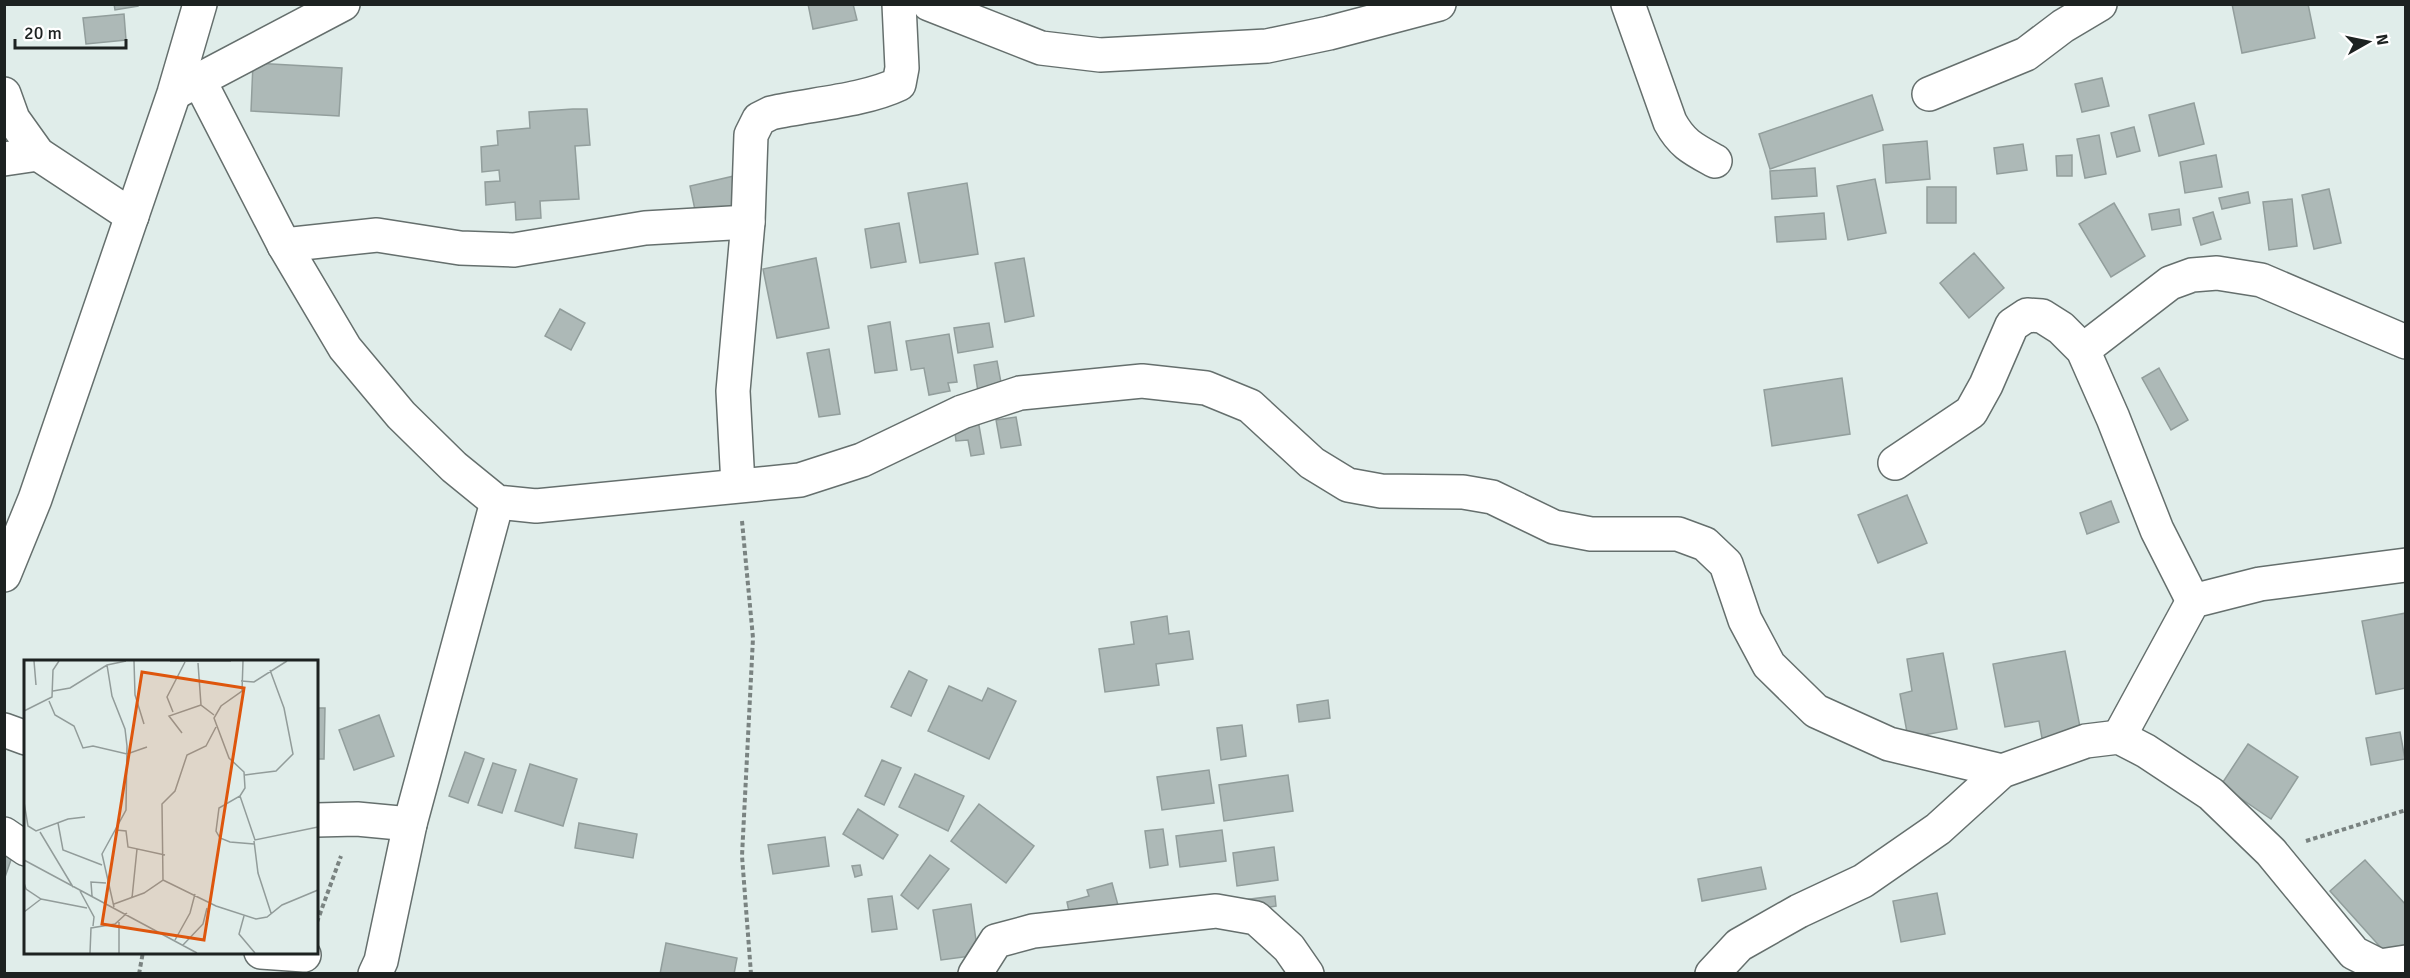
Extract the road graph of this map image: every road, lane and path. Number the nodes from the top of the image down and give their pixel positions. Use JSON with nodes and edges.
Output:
{"nodes":[{"id":1,"x":200,"y":4,"type":"edge"},
{"id":2,"x":343,"y":4,"type":"edge"},
{"id":3,"x":899,"y":4,"type":"edge"},
{"id":4,"x":929,"y":4,"type":"edge"},
{"id":5,"x":1438,"y":4,"type":"edge"},
{"id":6,"x":1628,"y":4,"type":"edge"},
{"id":7,"x":2100,"y":4,"type":"edge"},
{"id":8,"x":187,"y":86,"type":"junction"},
{"id":9,"x":4,"y":94,"type":"edge"},
{"id":10,"x":1929,"y":94,"type":"dead end"},
{"id":11,"x":38,"y":153,"type":"junction"},
{"id":12,"x":4,"y":159,"type":"edge"},
{"id":13,"x":1715,"y":161,"type":"dead end"},
{"id":14,"x":132,"y":216,"type":"junction"},
{"id":15,"x":748,"y":222,"type":"junction"},
{"id":16,"x":284,"y":245,"type":"junction"},
{"id":17,"x":2406,"y":342,"type":"edge"},
{"id":18,"x":2082,"y":350,"type":"junction"},
{"id":19,"x":1895,"y":463,"type":"dead end"},
{"id":20,"x":738,"y":485,"type":"junction"},
{"id":21,"x":497,"y":502,"type":"junction"},
{"id":22,"x":2406,"y":565,"type":"edge"},
{"id":23,"x":4,"y":575,"type":"edge"},
{"id":24,"x":2193,"y":601,"type":"junction"},
{"id":25,"x":4,"y":730,"type":"edge"},
{"id":26,"x":24,"y":737,"type":"edge"},
{"id":27,"x":2119,"y":737,"type":"junction"},
{"id":28,"x":2002,"y":771,"type":"junction"},
{"id":29,"x":2406,"y":810,"type":"edge"},
{"id":30,"x":357,"y":819,"type":"junction"},
{"id":31,"x":318,"y":820,"type":"edge"},
{"id":32,"x":410,"y":824,"type":"junction"},
{"id":33,"x":4,"y":834,"type":"edge"},
{"id":34,"x":24,"y":848,"type":"edge"},
{"id":35,"x":2271,"y":852,"type":"junction"},
{"id":36,"x":318,"y":918,"type":"edge"},
{"id":37,"x":143,"y":954,"type":"edge"},
{"id":38,"x":290,"y":954,"type":"edge"},
{"id":39,"x":304,"y":955,"type":"dead end"},
{"id":40,"x":2406,"y":962,"type":"edge"},
{"id":41,"x":139,"y":974,"type":"edge"},
{"id":42,"x":375,"y":974,"type":"edge"},
{"id":43,"x":751,"y":974,"type":"edge"},
{"id":44,"x":975,"y":974,"type":"edge"},
{"id":45,"x":1307,"y":974,"type":"edge"},
{"id":46,"x":1712,"y":974,"type":"edge"}],
"edges":[{"from":1,"to":8,"type":"street"},
{"from":2,"to":8,"type":"street"},
{"from":3,"to":15,"type":"street"},
{"from":4,"to":5,"type":"street"},
{"from":6,"to":13,"type":"street"},
{"from":7,"to":10,"type":"street"},
{"from":8,"to":14,"type":"street"},
{"from":8,"to":16,"type":"street"},
{"from":9,"to":11,"type":"street"},
{"from":11,"to":12,"type":"street"},
{"from":11,"to":14,"type":"street"},
{"from":14,"to":23,"type":"street"},
{"from":15,"to":16,"type":"street"},
{"from":15,"to":20,"type":"street"},
{"from":16,"to":21,"type":"street"},
{"from":17,"to":18,"type":"street"},
{"from":18,"to":19,"type":"street"},
{"from":18,"to":24,"type":"street"},
{"from":20,"to":21,"type":"street"},
{"from":20,"to":28,"type":"street"},
{"from":20,"to":43,"type":"path"},
{"from":21,"to":32,"type":"street"},
{"from":22,"to":24,"type":"street"},
{"from":24,"to":27,"type":"street"},
{"from":25,"to":26,"type":"street"},
{"from":27,"to":28,"type":"street"},
{"from":27,"to":35,"type":"street"},
{"from":28,"to":46,"type":"street"},
{"from":29,"to":35,"type":"path"},
{"from":30,"to":31,"type":"street"},
{"from":30,"to":32,"type":"street"},
{"from":30,"to":36,"type":"path"},
{"from":32,"to":42,"type":"street"},
{"from":33,"to":34,"type":"street"},
{"from":35,"to":40,"type":"street"},
{"from":37,"to":41,"type":"path"},
{"from":38,"to":39,"type":"street"},
{"from":44,"to":45,"type":"street"}]}
